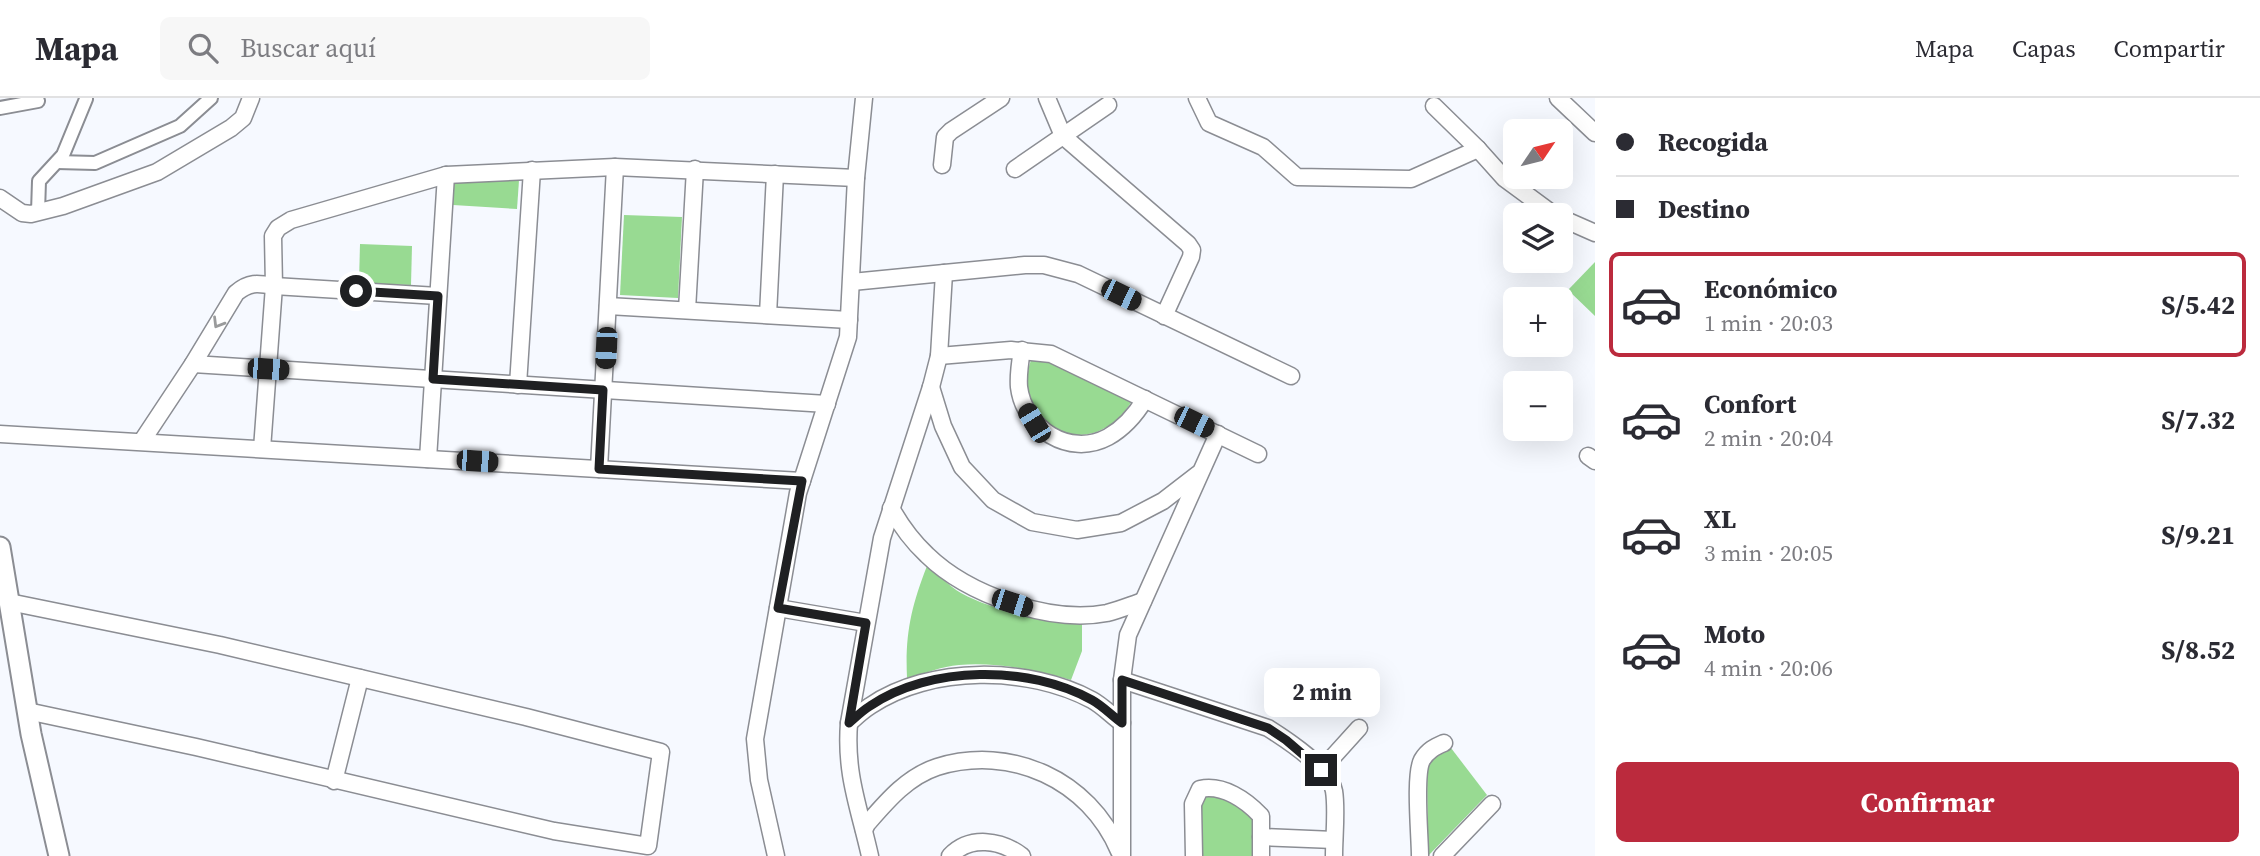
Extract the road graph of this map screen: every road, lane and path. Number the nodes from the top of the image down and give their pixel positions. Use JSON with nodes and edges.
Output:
{"nodes":[{"id":1,"x":211,"y":98,"type":"edge"},
{"id":2,"x":251,"y":98,"type":"edge"},
{"id":3,"x":864,"y":98,"type":"edge"},
{"id":4,"x":1001,"y":98,"type":"edge"},
{"id":5,"x":1047,"y":98,"type":"edge"},
{"id":6,"x":1197,"y":98,"type":"edge"},
{"id":7,"x":1558,"y":98,"type":"edge"},
{"id":8,"x":86,"y":99,"type":"edge"},
{"id":9,"x":38,"y":101,"type":"dead end"},
{"id":10,"x":1108,"y":105,"type":"dead end"},
{"id":11,"x":1434,"y":106,"type":"dead end"},
{"id":12,"x":0,"y":108,"type":"edge"},
{"id":13,"x":1595,"y":133,"type":"edge"},
{"id":14,"x":1063,"y":136,"type":"junction"},
{"id":15,"x":1478,"y":149,"type":"junction"},
{"id":16,"x":57,"y":162,"type":"junction"},
{"id":17,"x":942,"y":165,"type":"dead end"},
{"id":18,"x":615,"y":167,"type":"junction"},
{"id":19,"x":695,"y":169,"type":"junction"},
{"id":20,"x":1015,"y":169,"type":"dead end"},
{"id":21,"x":532,"y":170,"type":"junction"},
{"id":22,"x":775,"y":174,"type":"junction"},
{"id":23,"x":446,"y":175,"type":"junction"},
{"id":24,"x":856,"y":178,"type":"junction"},
{"id":25,"x":0,"y":198,"type":"edge"},
{"id":26,"x":1538,"y":203,"type":"edge"},
{"id":27,"x":38,"y":212,"type":"junction"},
{"id":28,"x":1573,"y":223,"type":"edge"},
{"id":29,"x":1595,"y":233,"type":"edge"},
{"id":30,"x":944,"y":273,"type":"junction"},
{"id":31,"x":852,"y":282,"type":"junction"},
{"id":32,"x":274,"y":286,"type":"junction"},
{"id":33,"x":438,"y":296,"type":"junction"},
{"id":34,"x":608,"y":306,"type":"junction"},
{"id":35,"x":687,"y":310,"type":"junction"},
{"id":36,"x":768,"y":315,"type":"junction"},
{"id":37,"x":1164,"y":316,"type":"junction"},
{"id":38,"x":849,"y":320,"type":"junction"},
{"id":39,"x":1023,"y":349,"type":"junction"},
{"id":40,"x":939,"y":356,"type":"junction"},
{"id":41,"x":193,"y":364,"type":"junction"},
{"id":42,"x":268,"y":369,"type":"junction"},
{"id":43,"x":1291,"y":376,"type":"dead end"},
{"id":44,"x":433,"y":379,"type":"junction"},
{"id":45,"x":518,"y":385,"type":"junction"},
{"id":46,"x":931,"y":387,"type":"junction"},
{"id":47,"x":603,"y":390,"type":"junction"},
{"id":48,"x":1145,"y":399,"type":"junction"},
{"id":49,"x":827,"y":404,"type":"junction"},
{"id":50,"x":0,"y":434,"type":"edge"},
{"id":51,"x":1218,"y":434,"type":"junction"},
{"id":52,"x":142,"y":441,"type":"junction"},
{"id":53,"x":262,"y":449,"type":"junction"},
{"id":54,"x":1258,"y":454,"type":"dead end"},
{"id":55,"x":428,"y":459,"type":"junction"},
{"id":56,"x":599,"y":469,"type":"junction"},
{"id":57,"x":1201,"y":472,"type":"junction"},
{"id":58,"x":802,"y":481,"type":"junction"},
{"id":59,"x":891,"y":509,"type":"junction"},
{"id":60,"x":0,"y":547,"type":"edge"},
{"id":61,"x":1143,"y":601,"type":"junction"},
{"id":62,"x":9,"y":602,"type":"junction"},
{"id":63,"x":778,"y":608,"type":"junction"},
{"id":64,"x":866,"y":623,"type":"junction"},
{"id":65,"x":360,"y":678,"type":"junction"},
{"id":66,"x":1122,"y":680,"type":"junction"},
{"id":67,"x":27,"y":711,"type":"junction"},
{"id":68,"x":849,"y":723,"type":"junction"},
{"id":69,"x":1122,"y":723,"type":"junction"},
{"id":70,"x":1359,"y":728,"type":"dead end"},
{"id":71,"x":1444,"y":743,"type":"dead end"},
{"id":72,"x":1321,"y":770,"type":"junction"},
{"id":73,"x":334,"y":781,"type":"junction"},
{"id":74,"x":1492,"y":804,"type":"dead end"},
{"id":75,"x":864,"y":830,"type":"junction"},
{"id":76,"x":1261,"y":837,"type":"junction"},
{"id":77,"x":1334,"y":848,"type":"edge"},
{"id":78,"x":59,"y":856,"type":"edge"},
{"id":79,"x":776,"y":856,"type":"edge"},
{"id":80,"x":870,"y":856,"type":"edge"},
{"id":81,"x":950,"y":856,"type":"edge"},
{"id":82,"x":1022,"y":856,"type":"edge"},
{"id":83,"x":1122,"y":856,"type":"edge"},
{"id":84,"x":1194,"y":856,"type":"edge"},
{"id":85,"x":1261,"y":856,"type":"edge"},
{"id":86,"x":1420,"y":856,"type":"edge"},
{"id":87,"x":1442,"y":856,"type":"edge"}],
"edges":[{"from":1,"to":16,"type":"street"},
{"from":2,"to":27,"type":"street"},
{"from":3,"to":24,"type":"street"},
{"from":4,"to":17,"type":"street"},
{"from":5,"to":14,"type":"street"},
{"from":6,"to":15,"type":"street"},
{"from":7,"to":13,"type":"street"},
{"from":8,"to":16,"type":"street"},
{"from":9,"to":12,"type":"street"},
{"from":10,"to":14,"type":"street"},
{"from":11,"to":15,"type":"street"},
{"from":14,"to":20,"type":"street"},
{"from":14,"to":37,"type":"street"},
{"from":15,"to":26,"type":"street"},
{"from":16,"to":27,"type":"street"},
{"from":18,"to":19,"type":"street"},
{"from":18,"to":21,"type":"street"},
{"from":18,"to":34,"type":"street"},
{"from":19,"to":22,"type":"street"},
{"from":19,"to":35,"type":"street"},
{"from":21,"to":23,"type":"street"},
{"from":21,"to":45,"type":"street"},
{"from":22,"to":24,"type":"street"},
{"from":22,"to":36,"type":"street"},
{"from":23,"to":32,"type":"street"},
{"from":23,"to":33,"type":"street"},
{"from":24,"to":31,"type":"street"},
{"from":25,"to":27,"type":"street"},
{"from":28,"to":29,"type":"street"},
{"from":30,"to":31,"type":"street"},
{"from":30,"to":37,"type":"street"},
{"from":30,"to":40,"type":"street"},
{"from":31,"to":38,"type":"street"},
{"from":32,"to":33,"type":"street"},
{"from":32,"to":41,"type":"street","one_way":true},
{"from":32,"to":42,"type":"street"},
{"from":33,"to":44,"type":"street"},
{"from":34,"to":35,"type":"street"},
{"from":34,"to":47,"type":"street"},
{"from":35,"to":36,"type":"street"},
{"from":36,"to":38,"type":"street"},
{"from":37,"to":43,"type":"street"},
{"from":38,"to":49,"type":"street"},
{"from":39,"to":40,"type":"street"},
{"from":39,"to":48,"type":"street"},
{"from":39,"to":48,"type":"street"},
{"from":40,"to":46,"type":"street"},
{"from":41,"to":42,"type":"street"},
{"from":41,"to":52,"type":"street"},
{"from":42,"to":44,"type":"street"},
{"from":42,"to":53,"type":"street"},
{"from":44,"to":45,"type":"street"},
{"from":44,"to":55,"type":"street"},
{"from":45,"to":47,"type":"street"},
{"from":46,"to":57,"type":"street"},
{"from":46,"to":59,"type":"street"},
{"from":47,"to":49,"type":"street"},
{"from":47,"to":56,"type":"street"},
{"from":48,"to":51,"type":"street"},
{"from":49,"to":58,"type":"street"},
{"from":50,"to":52,"type":"street"},
{"from":51,"to":54,"type":"street"},
{"from":51,"to":57,"type":"street"},
{"from":52,"to":53,"type":"street"},
{"from":53,"to":55,"type":"street"},
{"from":55,"to":56,"type":"street"},
{"from":56,"to":58,"type":"street"},
{"from":57,"to":61,"type":"street"},
{"from":58,"to":63,"type":"street"},
{"from":59,"to":61,"type":"street"},
{"from":59,"to":64,"type":"street"},
{"from":60,"to":62,"type":"street"},
{"from":61,"to":66,"type":"street"},
{"from":62,"to":65,"type":"street"},
{"from":62,"to":67,"type":"street"},
{"from":63,"to":64,"type":"street"},
{"from":63,"to":79,"type":"street"},
{"from":64,"to":68,"type":"street"},
{"from":65,"to":73,"type":"street"},
{"from":65,"to":73,"type":"street"},
{"from":66,"to":69,"type":"street"},
{"from":66,"to":72,"type":"street"},
{"from":67,"to":73,"type":"street"},
{"from":67,"to":78,"type":"street"},
{"from":68,"to":69,"type":"street"},
{"from":68,"to":75,"type":"street"},
{"from":69,"to":83,"type":"street"},
{"from":70,"to":72,"type":"street"},
{"from":71,"to":86,"type":"street"},
{"from":72,"to":77,"type":"street"},
{"from":74,"to":87,"type":"street"},
{"from":75,"to":80,"type":"street"},
{"from":75,"to":83,"type":"street"},
{"from":76,"to":77,"type":"street"},
{"from":76,"to":84,"type":"street"},
{"from":76,"to":85,"type":"street"},
{"from":81,"to":82,"type":"street"}]}
